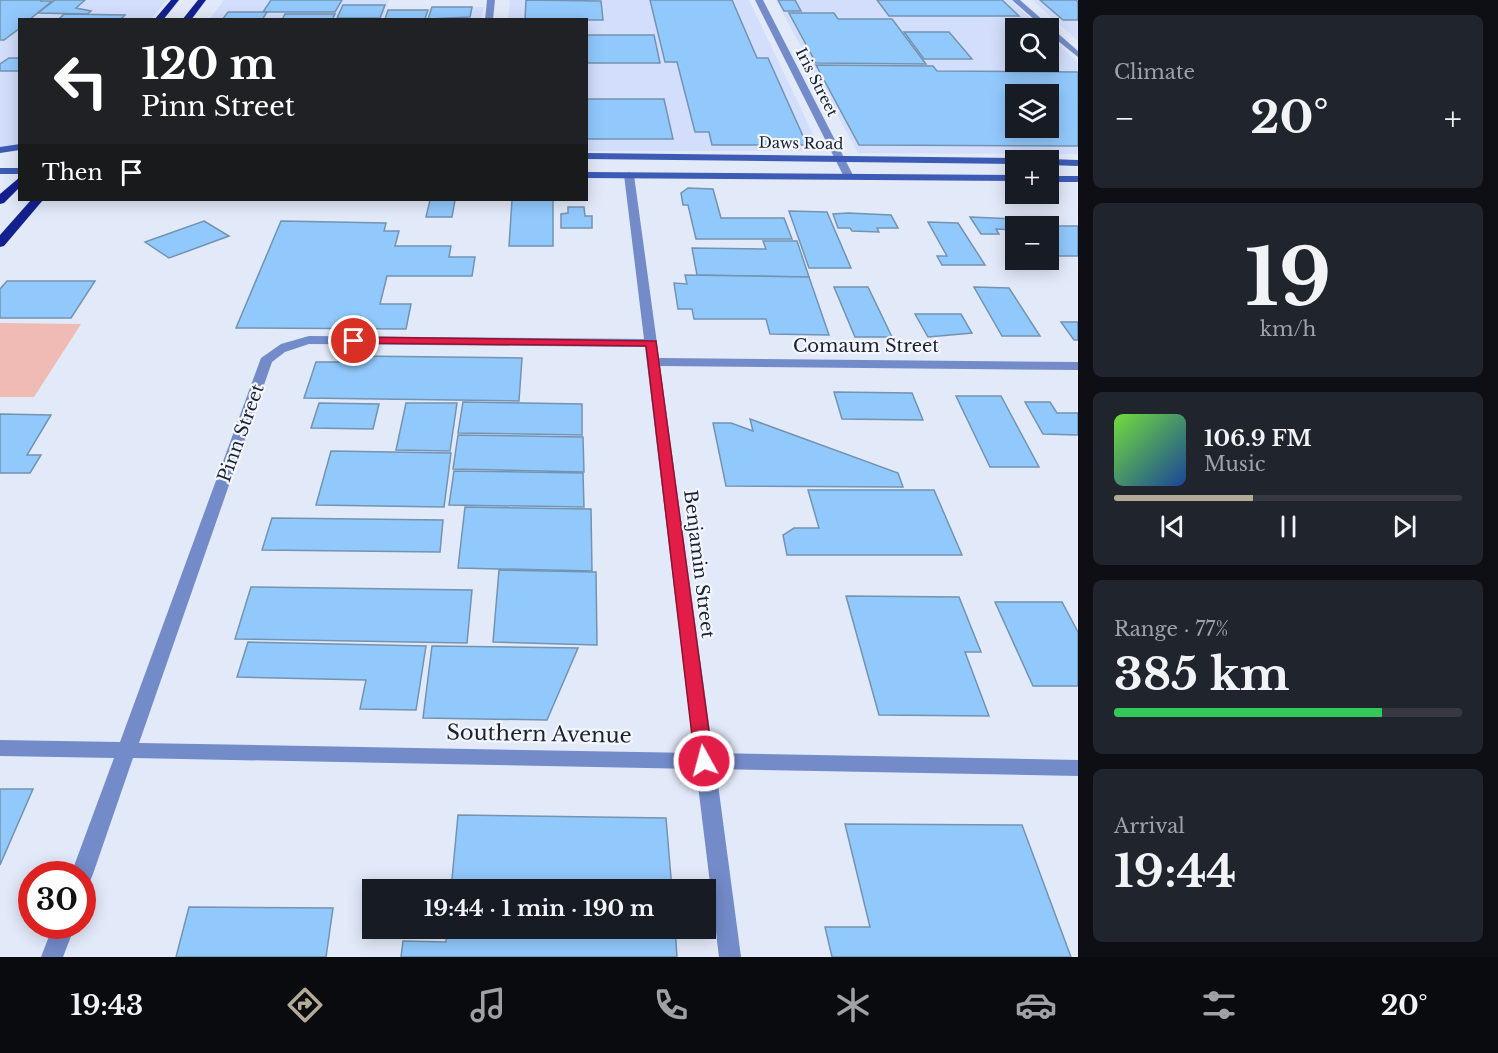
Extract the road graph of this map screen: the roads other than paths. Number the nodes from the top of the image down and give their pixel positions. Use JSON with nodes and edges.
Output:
{"nodes":[{"id":1,"x":175,"y":0,"type":"edge"},
{"id":2,"x":202,"y":0,"type":"edge"},
{"id":3,"x":491,"y":0,"type":"edge"},
{"id":4,"x":759,"y":0,"type":"edge"},
{"id":5,"x":1016,"y":0,"type":"edge"},
{"id":6,"x":160,"y":18,"type":"edge"},
{"id":7,"x":188,"y":18,"type":"edge"},
{"id":8,"x":489,"y":18,"type":"edge"},
{"id":9,"x":1036,"y":18,"type":"edge"},
{"id":10,"x":1059,"y":39,"type":"edge"},
{"id":11,"x":1078,"y":55,"type":"edge"},
{"id":12,"x":18,"y":147,"type":"edge"},
{"id":13,"x":0,"y":150,"type":"edge"},
{"id":14,"x":18,"y":154,"type":"edge"},
{"id":15,"x":0,"y":155,"type":"edge"},
{"id":16,"x":588,"y":156,"type":"edge"},
{"id":17,"x":840,"y":159,"type":"junction"},
{"id":18,"x":1005,"y":162,"type":"edge"},
{"id":19,"x":1059,"y":162,"type":"edge"},
{"id":20,"x":1078,"y":162,"type":"edge"},
{"id":21,"x":0,"y":171,"type":"edge"},
{"id":22,"x":18,"y":171,"type":"edge"},
{"id":23,"x":588,"y":175,"type":"edge"},
{"id":24,"x":629,"y":175,"type":"junction"},
{"id":25,"x":849,"y":177,"type":"junction"},
{"id":26,"x":1005,"y":178,"type":"edge"},
{"id":27,"x":1059,"y":179,"type":"edge"},
{"id":28,"x":1078,"y":179,"type":"edge"},
{"id":29,"x":18,"y":182,"type":"edge"},
{"id":30,"x":0,"y":201,"type":"edge"},
{"id":31,"x":36,"y":201,"type":"edge"},
{"id":32,"x":0,"y":243,"type":"edge"},
{"id":33,"x":652,"y":343,"type":"junction"},
{"id":34,"x":654,"y":362,"type":"junction"},
{"id":35,"x":1078,"y":366,"type":"edge"},
{"id":36,"x":0,"y":748,"type":"edge"},
{"id":37,"x":127,"y":750,"type":"junction"},
{"id":38,"x":704,"y":761,"type":"junction"},
{"id":39,"x":1078,"y":768,"type":"edge"},
{"id":40,"x":87,"y":861,"type":"edge"},
{"id":41,"x":59,"y":939,"type":"edge"},
{"id":42,"x":52,"y":957,"type":"edge"},
{"id":43,"x":730,"y":957,"type":"edge"}],
"edges":[{"from":1,"to":6,"type":"highway"},
{"from":2,"to":7,"type":"highway"},
{"from":3,"to":8,"type":"street"},
{"from":4,"to":17,"type":"street","name":"Iris Street"},
{"from":5,"to":9,"type":"street"},
{"from":10,"to":11,"type":"street"},
{"from":12,"to":13,"type":"main road"},
{"from":14,"to":15,"type":"main road"},
{"from":16,"to":17,"type":"main road","name":"Daws Road"},
{"from":17,"to":18,"type":"main road","name":"Daws Road"},
{"from":17,"to":25,"type":"street","name":"Iris Street"},
{"from":19,"to":20,"type":"main road"},
{"from":21,"to":22,"type":"main road"},
{"from":23,"to":24,"type":"main road","name":"Daws Road"},
{"from":24,"to":25,"type":"main road","name":"Daws Road"},
{"from":24,"to":33,"type":"street","name":"Benjamin Street"},
{"from":25,"to":26,"type":"main road","name":"Daws Road"},
{"from":27,"to":28,"type":"main road"},
{"from":29,"to":30,"type":"highway"},
{"from":31,"to":32,"type":"highway"},
{"from":33,"to":34,"type":"street","name":"Benjamin Street"},
{"from":33,"to":37,"type":"street","name":"Pinn Street"},
{"from":34,"to":35,"type":"street","name":"Comaum Street"},
{"from":34,"to":38,"type":"street","name":"Benjamin Street"},
{"from":36,"to":37,"type":"street","name":"Southern Avenue"},
{"from":37,"to":38,"type":"street","name":"Southern Avenue"},
{"from":37,"to":40,"type":"street","name":"Pinn Street"},
{"from":38,"to":39,"type":"street","name":"Southern Avenue"},
{"from":38,"to":43,"type":"street","name":"Benjamin Street"},
{"from":41,"to":42,"type":"street"}]}
